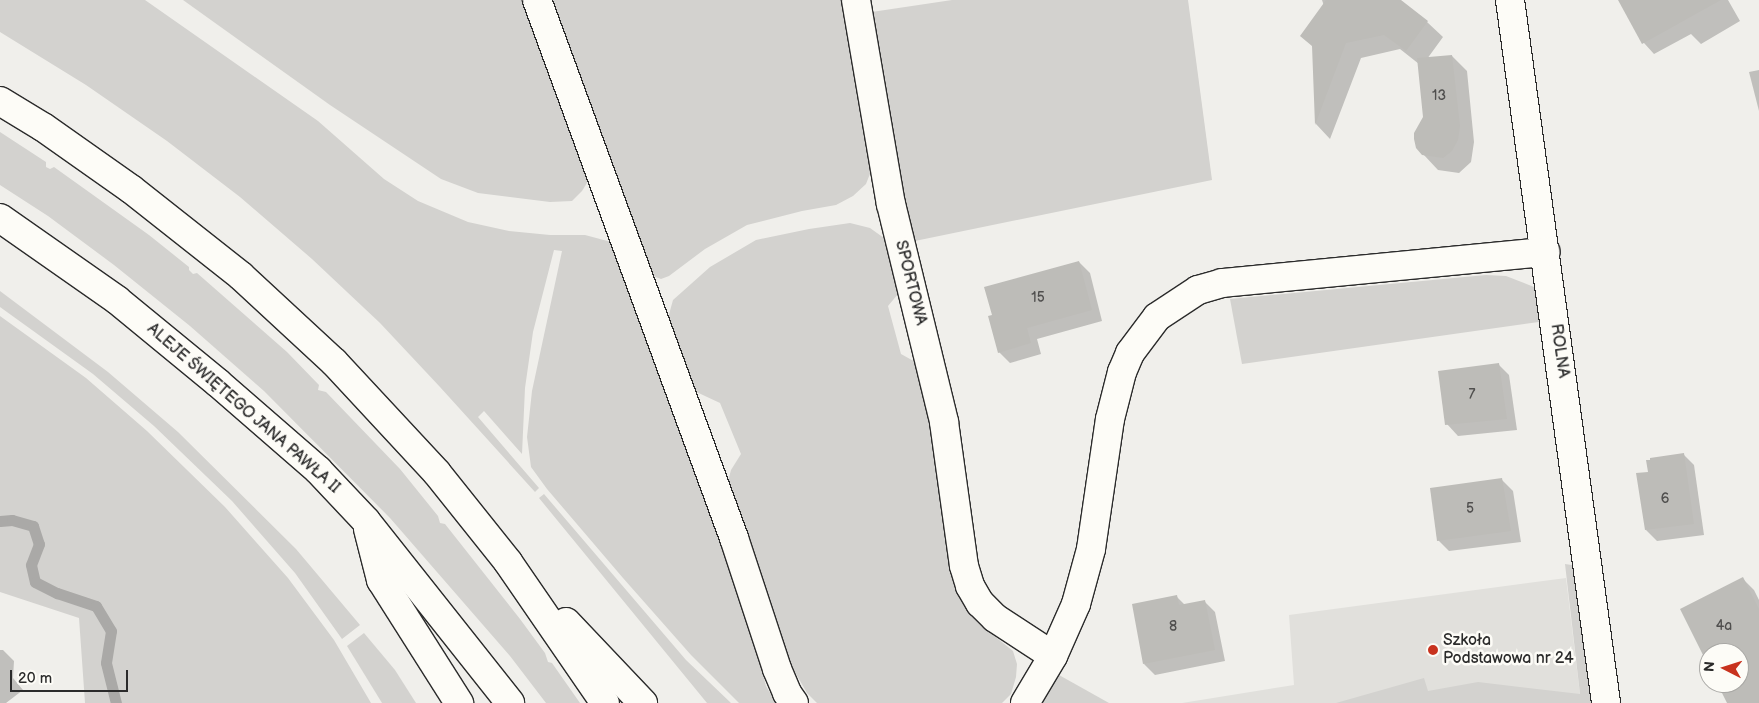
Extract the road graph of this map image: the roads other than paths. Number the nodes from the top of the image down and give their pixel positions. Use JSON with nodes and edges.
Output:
{"nodes":[{"id":1,"x":537,"y":0,"type":"edge"},
{"id":2,"x":856,"y":0,"type":"edge"},
{"id":3,"x":1510,"y":0,"type":"edge"},
{"id":4,"x":0,"y":101,"type":"edge"},
{"id":5,"x":0,"y":218,"type":"edge"},
{"id":6,"x":1546,"y":252,"type":"junction"},
{"id":7,"x":366,"y":521,"type":"junction"},
{"id":8,"x":508,"y":562,"type":"junction"},
{"id":9,"x":1053,"y":656,"type":"junction"},
{"id":10,"x":459,"y":703,"type":"edge"},
{"id":11,"x":510,"y":703,"type":"edge"},
{"id":12,"x":605,"y":703,"type":"edge"},
{"id":13,"x":643,"y":703,"type":"edge"},
{"id":14,"x":794,"y":703,"type":"edge"},
{"id":15,"x":1025,"y":703,"type":"edge"},
{"id":16,"x":1606,"y":703,"type":"edge"}],
"edges":[{"from":1,"to":14,"type":"main road"},
{"from":2,"to":9,"type":"main road","name":"SPORTOWA"},
{"from":3,"to":6,"type":"main road","name":"ROLNA"},
{"from":4,"to":8,"type":"main road"},
{"from":5,"to":7,"type":"main road","name":"ALEJE ŚWIĘTEGO JANA PAWŁA II"},
{"from":6,"to":9,"type":"main road"},
{"from":6,"to":16,"type":"main road","name":"ROLNA"},
{"from":7,"to":10,"type":"main road"},
{"from":7,"to":11,"type":"main road","name":"ALEJE ŚWIĘTEGO JANA PAWŁA II"},
{"from":8,"to":12,"type":"main road"},
{"from":8,"to":13,"type":"main road"},
{"from":9,"to":15,"type":"main road"}]}
